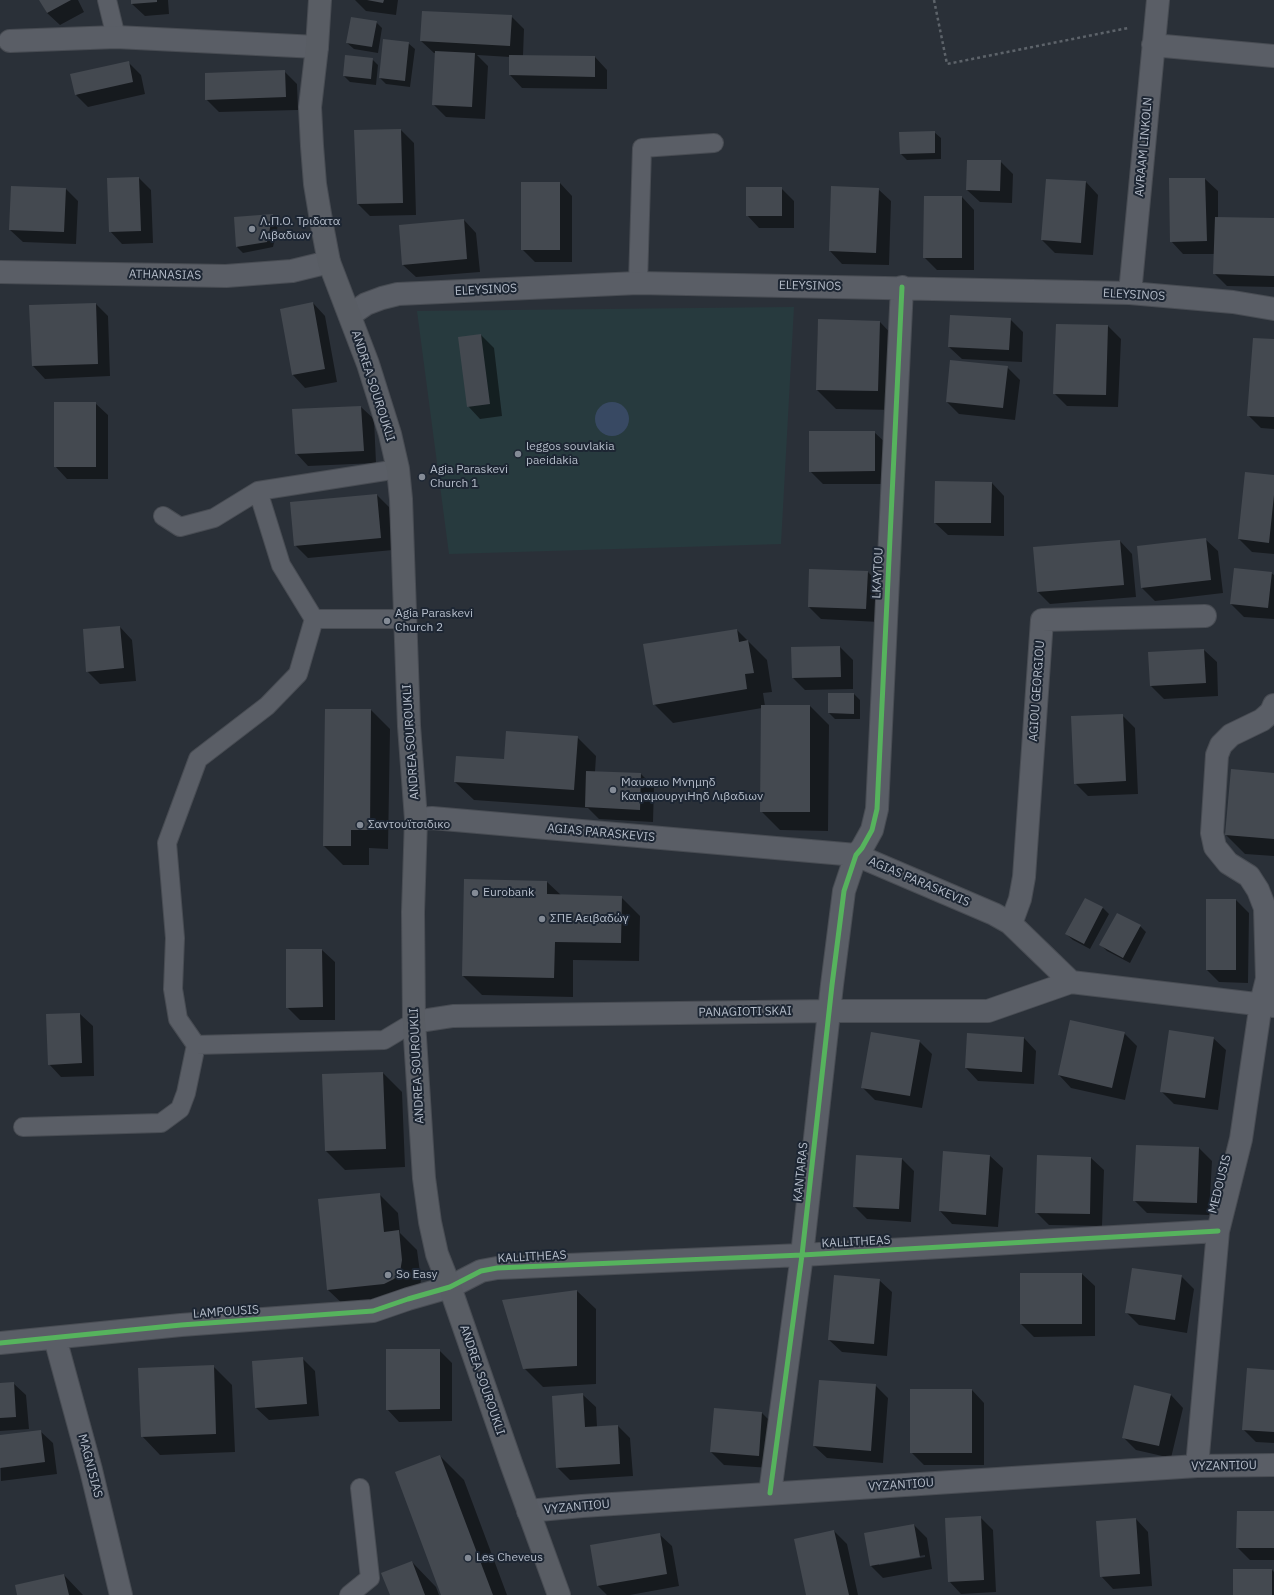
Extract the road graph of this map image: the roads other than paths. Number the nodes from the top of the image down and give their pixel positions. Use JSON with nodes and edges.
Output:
{"nodes":[{"id":1,"x":108,"y":0,"type":"edge"},
{"id":2,"x":320,"y":0,"type":"edge"},
{"id":3,"x":1158,"y":0,"type":"edge"},
{"id":4,"x":116,"y":38,"type":"junction"},
{"id":5,"x":10,"y":41,"type":"dead end"},
{"id":6,"x":1153,"y":45,"type":"junction"},
{"id":7,"x":317,"y":47,"type":"junction"},
{"id":8,"x":1274,"y":56,"type":"edge"},
{"id":9,"x":714,"y":144,"type":"dead end"},
{"id":10,"x":329,"y":262,"type":"junction"},
{"id":11,"x":0,"y":272,"type":"edge"},
{"id":12,"x":638,"y":283,"type":"junction"},
{"id":13,"x":902,"y":287,"type":"junction"},
{"id":14,"x":1130,"y":293,"type":"junction"},
{"id":15,"x":1274,"y":309,"type":"edge"},
{"id":16,"x":350,"y":315,"type":"junction"},
{"id":17,"x":398,"y":469,"type":"junction"},
{"id":18,"x":258,"y":491,"type":"junction"},
{"id":19,"x":163,"y":516,"type":"dead end"},
{"id":20,"x":1205,"y":616,"type":"dead end"},
{"id":21,"x":314,"y":619,"type":"junction"},
{"id":22,"x":405,"y":619,"type":"junction"},
{"id":23,"x":1274,"y":705,"type":"edge"},
{"id":24,"x":416,"y":819,"type":"junction"},
{"id":25,"x":856,"y":855,"type":"junction"},
{"id":26,"x":1010,"y":923,"type":"junction"},
{"id":27,"x":1071,"y":982,"type":"junction"},
{"id":28,"x":1268,"y":1005,"type":"edge"},
{"id":29,"x":829,"y":1011,"type":"junction"},
{"id":30,"x":414,"y":1022,"type":"junction"},
{"id":31,"x":196,"y":1045,"type":"junction"},
{"id":32,"x":23,"y":1127,"type":"dead end"},
{"id":33,"x":1218,"y":1231,"type":"junction"},
{"id":34,"x":802,"y":1255,"type":"junction"},
{"id":35,"x":450,"y":1287,"type":"junction"},
{"id":36,"x":55,"y":1338,"type":"junction"},
{"id":37,"x":0,"y":1343,"type":"edge"},
{"id":38,"x":1274,"y":1465,"type":"edge"},
{"id":39,"x":1197,"y":1466,"type":"junction"},
{"id":40,"x":360,"y":1488,"type":"dead end"},
{"id":41,"x":770,"y":1493,"type":"junction"},
{"id":42,"x":528,"y":1511,"type":"junction"},
{"id":43,"x":121,"y":1595,"type":"edge"},
{"id":44,"x":349,"y":1595,"type":"edge"},
{"id":45,"x":558,"y":1595,"type":"edge"}],
"edges":[{"from":1,"to":4,"type":"lane"},
{"from":2,"to":7,"type":"main road","name":"ANDREA SOUROUKLI"},
{"from":3,"to":6,"type":"street","name":"AVRAAM LINKOLN"},
{"from":4,"to":5,"type":"street"},
{"from":4,"to":7,"type":"street"},
{"from":6,"to":8,"type":"street"},
{"from":6,"to":14,"type":"street","name":"AVRAAM LINKOLN"},
{"from":7,"to":10,"type":"main road","name":"ANDREA SOUROUKLI"},
{"from":9,"to":12,"type":"lane"},
{"from":10,"to":11,"type":"street","name":"ATHANASIAS"},
{"from":10,"to":16,"type":"main road","name":"ANDREA SOUROUKLI"},
{"from":12,"to":13,"type":"street","name":"ELEYSINOS"},
{"from":12,"to":16,"type":"street","name":"ELEYSINOS"},
{"from":13,"to":14,"type":"street","name":"ELEYSINOS"},
{"from":13,"to":25,"type":"street","name":"LKAYTOU"},
{"from":14,"to":15,"type":"street","name":"ELEYSINOS"},
{"from":16,"to":17,"type":"main road","name":"ANDREA SOUROUKLI"},
{"from":17,"to":18,"type":"lane"},
{"from":17,"to":22,"type":"main road","name":"ANDREA SOUROUKLI"},
{"from":18,"to":19,"type":"lane"},
{"from":18,"to":21,"type":"lane"},
{"from":20,"to":26,"type":"street","name":"AGIOU GEORGIOU"},
{"from":21,"to":22,"type":"lane"},
{"from":21,"to":31,"type":"lane"},
{"from":22,"to":24,"type":"main road","name":"ANDREA SOUROUKLI"},
{"from":23,"to":28,"type":"street","name":"MEDOUSIS"},
{"from":24,"to":25,"type":"street","name":"AGIAS PARASKEVIS"},
{"from":24,"to":30,"type":"main road","name":"ANDREA SOUROUKLI"},
{"from":25,"to":26,"type":"street","name":"AGIAS PARASKEVIS"},
{"from":25,"to":29,"type":"street","name":"KANTARAS"},
{"from":26,"to":27,"type":"street","name":"AGIAS PARASKEVIS"},
{"from":27,"to":28,"type":"street"},
{"from":27,"to":29,"type":"street","name":"PANAGIOTI SKAI"},
{"from":28,"to":33,"type":"street","name":"MEDOUSIS"},
{"from":29,"to":30,"type":"street","name":"PANAGIOTI SKAI"},
{"from":29,"to":34,"type":"street","name":"KANTARAS"},
{"from":30,"to":31,"type":"lane"},
{"from":30,"to":35,"type":"main road","name":"ANDREA SOUROUKLI"},
{"from":31,"to":32,"type":"lane"},
{"from":33,"to":34,"type":"street","name":"KALLITHEAS"},
{"from":33,"to":39,"type":"street","name":"MEDOUSIS"},
{"from":34,"to":35,"type":"street","name":"KALLITHEAS"},
{"from":34,"to":41,"type":"street","name":"KANTARAS"},
{"from":35,"to":36,"type":"street","name":"LAMPOUSIS"},
{"from":35,"to":42,"type":"main road","name":"ANDREA SOUROUKLI"},
{"from":36,"to":37,"type":"street","name":"LAMPOUSIS"},
{"from":36,"to":43,"type":"street","name":"MAGNISIAS"},
{"from":38,"to":39,"type":"street","name":"VYZANTIOU"},
{"from":39,"to":41,"type":"street","name":"VYZANTIOU"},
{"from":40,"to":44,"type":"lane"},
{"from":41,"to":42,"type":"street","name":"VYZANTIOU"},
{"from":42,"to":45,"type":"main road","name":"ANDREA SOUROUKLI"}]}
